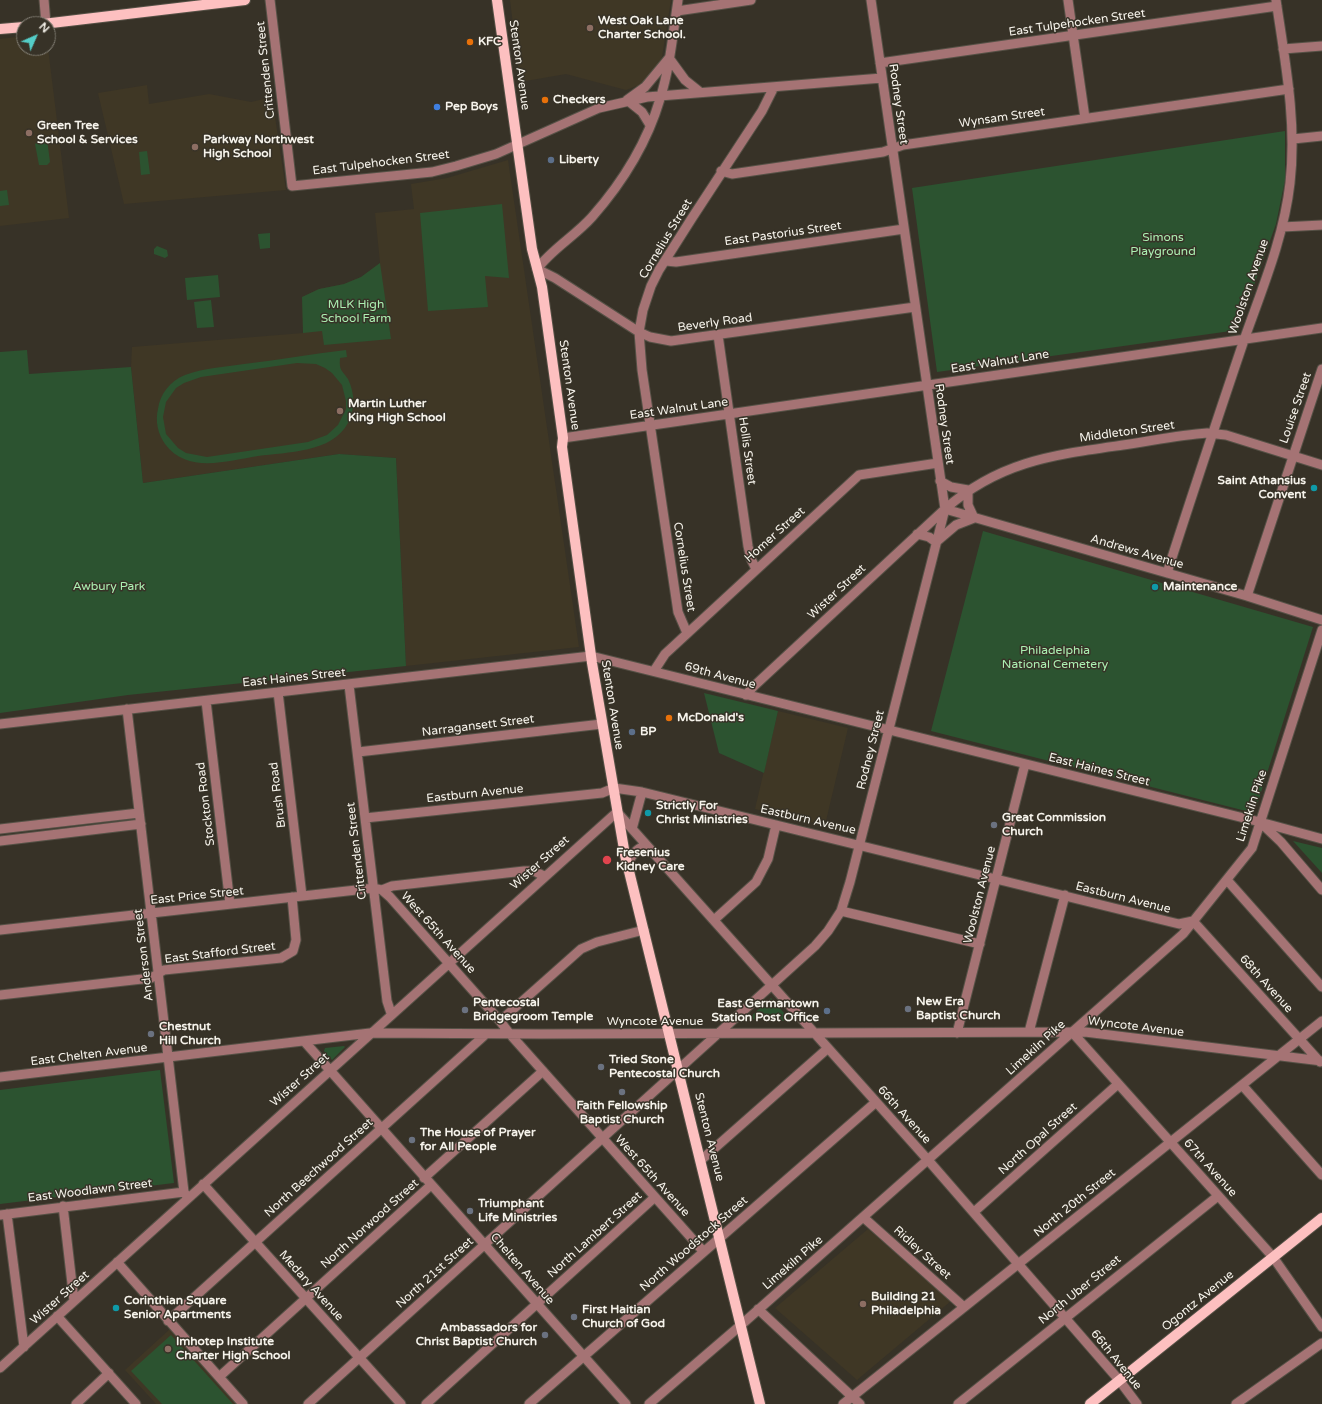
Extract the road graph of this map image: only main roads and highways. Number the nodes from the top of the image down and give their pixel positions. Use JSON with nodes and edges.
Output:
{"nodes":[{"id":1,"x":245,"y":0,"type":"edge"},
{"id":2,"x":497,"y":0,"type":"edge"},
{"id":3,"x":56,"y":23,"type":"edge"},
{"id":4,"x":16,"y":28,"type":"edge"},
{"id":5,"x":0,"y":29,"type":"edge"},
{"id":6,"x":1322,"y":1218,"type":"edge"},
{"id":7,"x":760,"y":1404,"type":"edge"},
{"id":8,"x":1090,"y":1404,"type":"edge"}],
"edges":[{"from":1,"to":3,"type":"main road"},
{"from":2,"to":7,"type":"main road","name":"Stenton Avenue"},
{"from":4,"to":5,"type":"main road"},
{"from":6,"to":8,"type":"main road","name":"Ogontz Avenue"}]}
